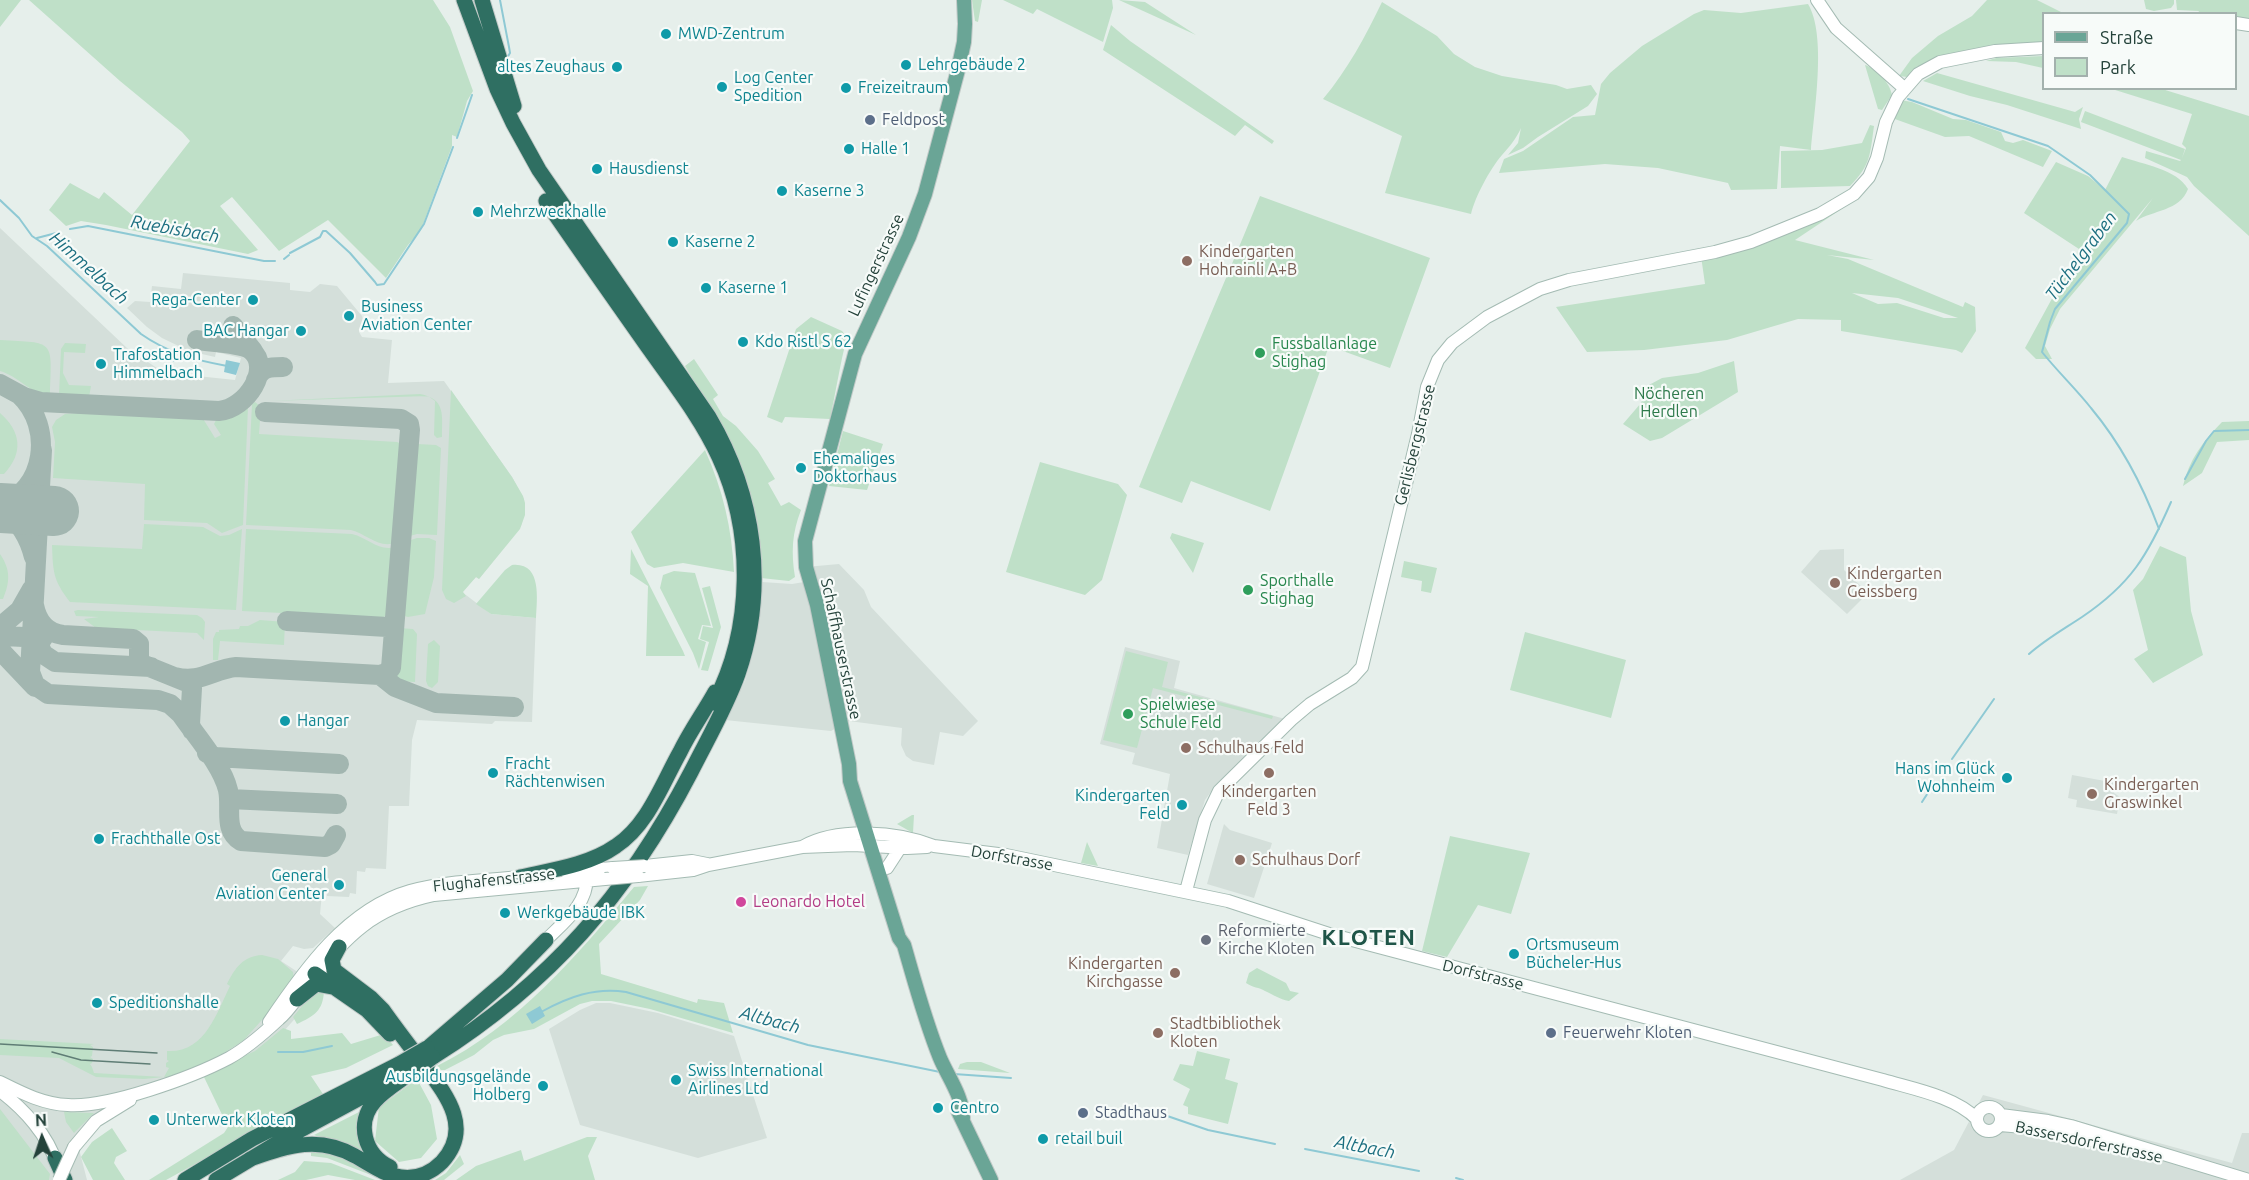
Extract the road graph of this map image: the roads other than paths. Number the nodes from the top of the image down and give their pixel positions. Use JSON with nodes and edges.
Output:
{"nodes":[{"id":1,"x":453,"y":0,"type":"edge"},
{"id":2,"x":464,"y":0,"type":"edge"},
{"id":3,"x":482,"y":0,"type":"edge"},
{"id":4,"x":963,"y":0,"type":"edge"},
{"id":5,"x":1817,"y":0,"type":"edge"},
{"id":6,"x":2042,"y":48,"type":"edge"},
{"id":7,"x":1904,"y":88,"type":"junction"},
{"id":8,"x":539,"y":170,"type":"junction"},
{"id":9,"x":805,"y":541,"type":"joint"},
{"id":10,"x":749,"y":571,"type":"junction"},
{"id":11,"x":749,"y":594,"type":"junction"},
{"id":12,"x":729,"y":669,"type":"junction"},
{"id":13,"x":874,"y":840,"type":"junction"},
{"id":14,"x":934,"y":846,"type":"junction"},
{"id":15,"x":900,"y":848,"type":"junction"},
{"id":16,"x":887,"y":868,"type":"junction"},
{"id":17,"x":641,"y":871,"type":"junction"},
{"id":18,"x":587,"y":875,"type":"junction"},
{"id":19,"x":520,"y":877,"type":"junction"},
{"id":20,"x":1186,"y":891,"type":"junction"},
{"id":21,"x":546,"y":940,"type":"joint"},
{"id":22,"x":904,"y":945,"type":"junction"},
{"id":23,"x":339,"y":947,"type":"junction"},
{"id":24,"x":314,"y":971,"type":"junction"},
{"id":25,"x":343,"y":985,"type":"junction"},
{"id":26,"x":297,"y":999,"type":"junction"},
{"id":27,"x":262,"y":1033,"type":"junction"},
{"id":28,"x":430,"y":1050,"type":"junction"},
{"id":29,"x":405,"y":1070,"type":"junction"},
{"id":30,"x":0,"y":1082,"type":"edge"},
{"id":31,"x":152,"y":1088,"type":"junction"},
{"id":32,"x":0,"y":1091,"type":"edge"},
{"id":33,"x":1924,"y":1092,"type":"junction"},
{"id":34,"x":1989,"y":1106,"type":"junction"},
{"id":35,"x":1977,"y":1119,"type":"junction"},
{"id":36,"x":2000,"y":1120,"type":"junction"},
{"id":37,"x":55,"y":1158,"type":"joint"},
{"id":38,"x":250,"y":1159,"type":"junction"},
{"id":39,"x":62,"y":1180,"type":"edge"},
{"id":40,"x":185,"y":1180,"type":"edge"},
{"id":41,"x":216,"y":1180,"type":"edge"},
{"id":42,"x":991,"y":1180,"type":"edge"},
{"id":43,"x":2249,"y":1180,"type":"edge"}],
"edges":[{"from":1,"to":10,"type":"highway"},
{"from":2,"to":8,"type":"highway"},
{"from":3,"to":8,"type":"highway"},
{"from":4,"to":9,"type":"main road","name":"Lufingerstrasse"},
{"from":5,"to":7,"type":"main road"},
{"from":6,"to":7,"type":"main road","name":"Gerlisbergstrasse"},
{"from":7,"to":20,"type":"main road","name":"Gerlisbergstrasse"},
{"from":8,"to":10,"type":"highway"},
{"from":9,"to":13,"type":"main road","name":"Schaffhauserstrasse"},
{"from":10,"to":11,"type":"highway"},
{"from":11,"to":12,"type":"highway"},
{"from":11,"to":28,"type":"highway"},
{"from":12,"to":19,"type":"highway"},
{"from":12,"to":28,"type":"highway"},
{"from":13,"to":14,"type":"main road","name":"Dorfstrasse"},
{"from":13,"to":15,"type":"main road","name":"Dorfstrasse"},
{"from":13,"to":16,"type":"main road","name":"Schaffhauserstrasse"},
{"from":13,"to":17,"type":"main road","name":"Flughafenstrasse"},
{"from":13,"to":22,"type":"main road","name":"Schaffhauserstrasse"},
{"from":14,"to":15,"type":"main road","name":"Dorfstrasse"},
{"from":14,"to":20,"type":"main road","name":"Dorfstrasse"},
{"from":15,"to":16,"type":"main road"},
{"from":16,"to":22,"type":"main road","name":"Schaffhauserstrasse"},
{"from":17,"to":18,"type":"main road","name":"Flughafenstrasse","bridge":true},
{"from":17,"to":18,"type":"main road","name":"Flughafenstrasse","bridge":true},
{"from":18,"to":19,"type":"main road","name":"Flughafenstrasse"},
{"from":18,"to":21,"type":"main road"},
{"from":18,"to":23,"type":"main road","name":"Flughafenstrasse"},
{"from":19,"to":24,"type":"main road","name":"Flughafenstrasse"},
{"from":20,"to":33,"type":"main road","name":"Dorfstrasse"},
{"from":21,"to":28,"type":"highway"},
{"from":22,"to":42,"type":"main road","name":"Schaffhauserstrasse"},
{"from":23,"to":24,"type":"main road","name":"Flughafenstrasse"},
{"from":23,"to":25,"type":"highway"},
{"from":24,"to":25,"type":"highway"},
{"from":24,"to":26,"type":"main road"},
{"from":24,"to":27,"type":"main road"},
{"from":25,"to":26,"type":"highway"},
{"from":25,"to":29,"type":"highway"},
{"from":25,"to":38,"type":"highway"},
{"from":26,"to":27,"type":"main road"},
{"from":27,"to":31,"type":"main road"},
{"from":28,"to":29,"type":"highway","bridge":true},
{"from":29,"to":38,"type":"highway"},
{"from":29,"to":40,"type":"highway"},
{"from":30,"to":31,"type":"main road"},
{"from":31,"to":39,"type":"main road","bridge":true},
{"from":32,"to":37,"type":"main road"},
{"from":33,"to":34,"type":"main road","name":"Dorfstrasse"},
{"from":33,"to":35,"type":"main road","name":"Dorfstrasse"},
{"from":34,"to":35,"type":"main road"},
{"from":34,"to":36,"type":"main road"},
{"from":35,"to":36,"type":"main road"},
{"from":36,"to":43,"type":"main road","name":"Bassersdorferstrasse"},
{"from":37,"to":39,"type":"highway"},
{"from":38,"to":41,"type":"highway"}]}
